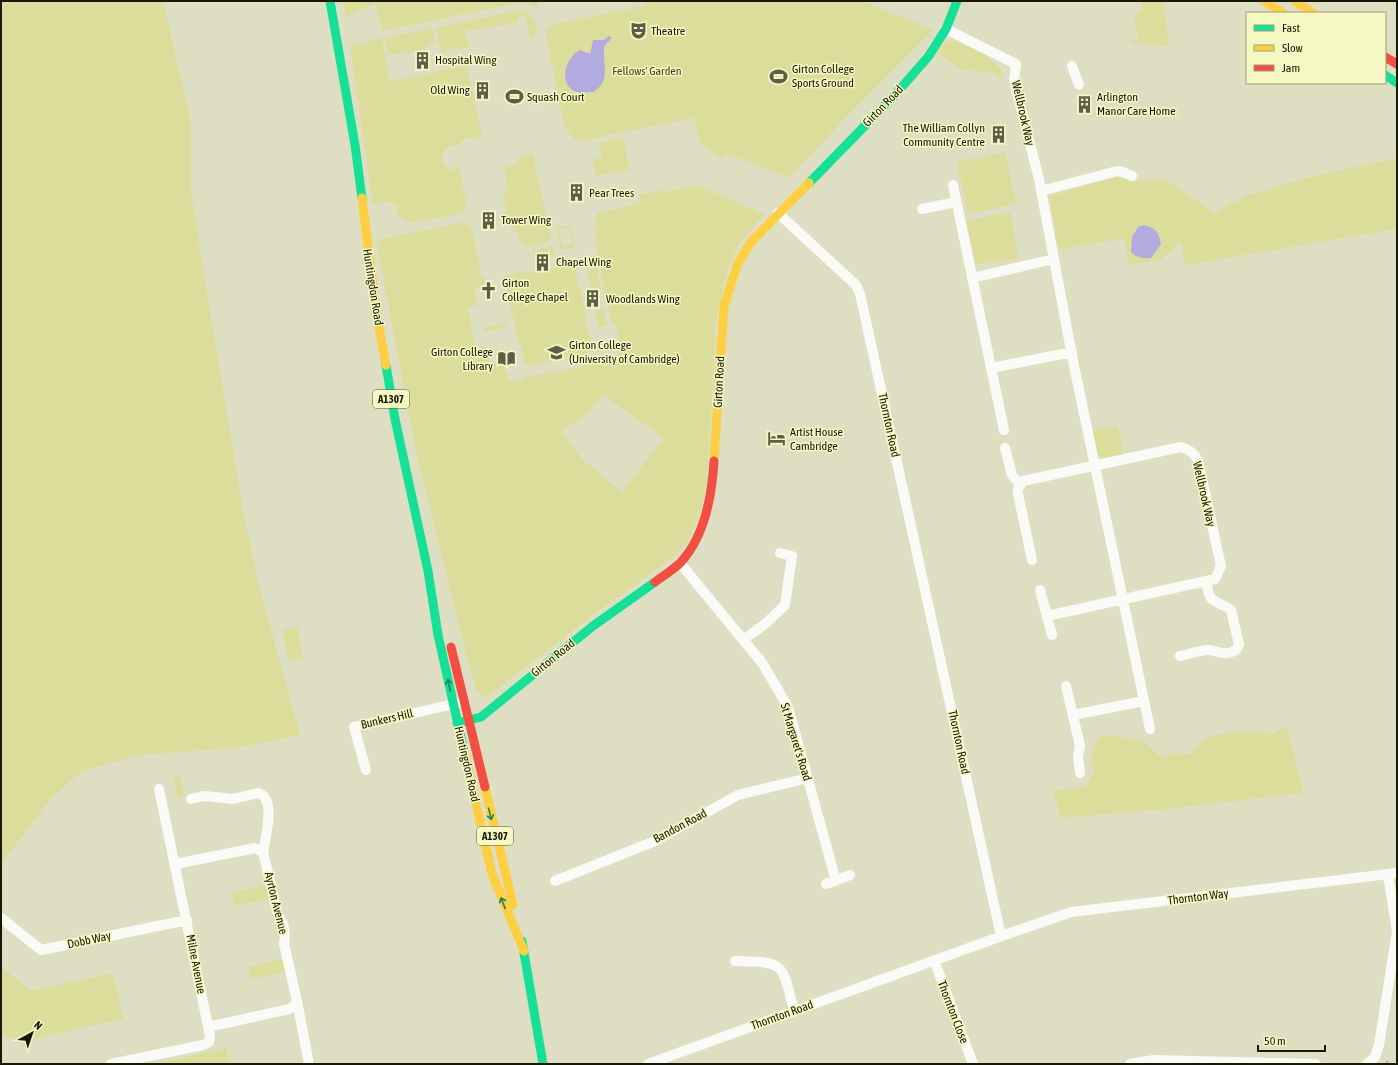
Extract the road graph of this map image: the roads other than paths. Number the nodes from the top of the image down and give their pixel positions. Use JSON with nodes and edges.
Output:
{"nodes":[{"id":1,"x":330,"y":1,"type":"edge"},
{"id":2,"x":957,"y":1,"type":"edge"},
{"id":3,"x":1264,"y":1,"type":"edge"},
{"id":4,"x":1294,"y":1,"type":"edge"},
{"id":5,"x":1281,"y":12,"type":"edge"},
{"id":6,"x":1311,"y":12,"type":"edge"},
{"id":7,"x":946,"y":29,"type":"junction"},
{"id":8,"x":1386,"y":58,"type":"edge"},
{"id":9,"x":1397,"y":64,"type":"edge"},
{"id":10,"x":1072,"y":66,"type":"dead end"},
{"id":11,"x":1386,"y":76,"type":"edge"},
{"id":12,"x":1397,"y":83,"type":"edge"},
{"id":13,"x":1079,"y":86,"type":"dead end"},
{"id":14,"x":1132,"y":176,"type":"dead end"},
{"id":15,"x":953,"y":186,"type":"dead end"},
{"id":16,"x":1041,"y":192,"type":"junction"},
{"id":17,"x":956,"y":202,"type":"junction"},
{"id":18,"x":922,"y":209,"type":"dead end"},
{"id":19,"x":778,"y":213,"type":"junction"},
{"id":20,"x":1054,"y":259,"type":"junction"},
{"id":21,"x":972,"y":278,"type":"junction"},
{"id":22,"x":1072,"y":352,"type":"junction"},
{"id":23,"x":991,"y":368,"type":"junction"},
{"id":24,"x":1004,"y":430,"type":"dead end"},
{"id":25,"x":1005,"y":448,"type":"dead end"},
{"id":26,"x":1095,"y":465,"type":"junction"},
{"id":27,"x":1020,"y":485,"type":"junction"},
{"id":28,"x":780,"y":553,"type":"dead end"},
{"id":29,"x":1032,"y":560,"type":"dead end"},
{"id":30,"x":680,"y":563,"type":"junction"},
{"id":31,"x":428,"y":571,"type":"junction"},
{"id":32,"x":1207,"y":582,"type":"junction"},
{"id":33,"x":1040,"y":590,"type":"dead end"},
{"id":34,"x":1123,"y":600,"type":"junction"},
{"id":35,"x":1047,"y":616,"type":"junction"},
{"id":36,"x":1052,"y":635,"type":"dead end"},
{"id":37,"x":743,"y":640,"type":"junction"},
{"id":38,"x":1180,"y":656,"type":"dead end"},
{"id":39,"x":1066,"y":686,"type":"dead end"},
{"id":40,"x":1144,"y":701,"type":"junction"},
{"id":41,"x":464,"y":702,"type":"junction"},
{"id":42,"x":453,"y":704,"type":"junction"},
{"id":43,"x":1073,"y":715,"type":"junction"},
{"id":44,"x":468,"y":721,"type":"junction"},
{"id":45,"x":457,"y":724,"type":"junction"},
{"id":46,"x":1150,"y":729,"type":"dead end"},
{"id":47,"x":366,"y":770,"type":"dead end"},
{"id":48,"x":1080,"y":774,"type":"dead end"},
{"id":49,"x":808,"y":778,"type":"junction"},
{"id":50,"x":159,"y":789,"type":"dead end"},
{"id":51,"x":191,"y":799,"type":"dead end"},
{"id":52,"x":263,"y":852,"type":"junction"},
{"id":53,"x":175,"y":864,"type":"junction"},
{"id":54,"x":1393,"y":874,"type":"edge"},
{"id":55,"x":850,"y":875,"type":"dead end"},
{"id":56,"x":555,"y":881,"type":"dead end"},
{"id":57,"x":1,"y":918,"type":"edge"},
{"id":58,"x":187,"y":920,"type":"junction"},
{"id":59,"x":1001,"y":936,"type":"junction"},
{"id":60,"x":524,"y":951,"type":"junction"},
{"id":61,"x":934,"y":960,"type":"junction"},
{"id":62,"x":735,"y":961,"type":"dead end"},
{"id":63,"x":297,"y":1001,"type":"junction"},
{"id":64,"x":794,"y":1011,"type":"junction"},
{"id":65,"x":208,"y":1027,"type":"junction"},
{"id":66,"x":111,"y":1064,"type":"edge"},
{"id":67,"x":308,"y":1064,"type":"edge"},
{"id":68,"x":543,"y":1064,"type":"edge"},
{"id":69,"x":648,"y":1064,"type":"edge"},
{"id":70,"x":973,"y":1064,"type":"edge"},
{"id":71,"x":1130,"y":1064,"type":"edge"},
{"id":72,"x":1316,"y":1064,"type":"edge"},
{"id":73,"x":1367,"y":1064,"type":"edge"}],
"edges":[{"from":1,"to":31,"type":"main road","name":"Huntingdon Road","number":"A1307"},
{"from":2,"to":7,"type":"main road","name":"Girton Road"},
{"from":3,"to":5,"type":"main road"},
{"from":4,"to":6,"type":"main road"},
{"from":7,"to":16,"type":"street","name":"Wellbrook Way"},
{"from":7,"to":19,"type":"main road","name":"Girton Road"},
{"from":8,"to":9,"type":"main road"},
{"from":10,"to":13,"type":"street"},
{"from":11,"to":12,"type":"main road"},
{"from":14,"to":16,"type":"street"},
{"from":15,"to":17,"type":"street"},
{"from":16,"to":20,"type":"street","name":"Wellbrook Way"},
{"from":17,"to":18,"type":"street"},
{"from":17,"to":21,"type":"street"},
{"from":19,"to":30,"type":"main road","name":"Girton Road"},
{"from":19,"to":59,"type":"street","name":"Thornton Road"},
{"from":20,"to":21,"type":"street"},
{"from":20,"to":22,"type":"street","name":"Wellbrook Way"},
{"from":21,"to":23,"type":"street"},
{"from":22,"to":23,"type":"street"},
{"from":22,"to":26,"type":"street","name":"Wellbrook Way"},
{"from":23,"to":24,"type":"street"},
{"from":25,"to":27,"type":"street"},
{"from":26,"to":27,"type":"street","name":"Wellbrook Way"},
{"from":26,"to":32,"type":"street","name":"Wellbrook Way"},
{"from":26,"to":34,"type":"street","name":"Wellbrook Way"},
{"from":27,"to":29,"type":"street"},
{"from":28,"to":37,"type":"street"},
{"from":30,"to":37,"type":"street","name":"St Margaret's Road"},
{"from":30,"to":44,"type":"main road","name":"Girton Road"},
{"from":31,"to":41,"type":"main road","name":"Huntingdon Road","number":"A1307"},
{"from":42,"to":31,"type":"main road","name":"Huntingdon Road","number":"A1307","one_way":true},
{"from":32,"to":34,"type":"street"},
{"from":32,"to":38,"type":"street"},
{"from":33,"to":35,"type":"street"},
{"from":34,"to":35,"type":"street"},
{"from":34,"to":40,"type":"street","name":"Wellbrook Way"},
{"from":35,"to":36,"type":"street"},
{"from":37,"to":49,"type":"street","name":"St Margaret's Road"},
{"from":39,"to":43,"type":"street"},
{"from":40,"to":43,"type":"street"},
{"from":40,"to":46,"type":"street","name":"Wellbrook Way"},
{"from":41,"to":42,"type":"street","name":"Bunkers Hill"},
{"from":41,"to":44,"type":"main road","name":"Huntingdon Road","number":"A1307"},
{"from":42,"to":45,"type":"main road","name":"Huntingdon Road","number":"A1307"},
{"from":42,"to":47,"type":"street","name":"Bunkers Hill"},
{"from":43,"to":48,"type":"street"},
{"from":44,"to":45,"type":"main road","name":"Girton Road"},
{"from":44,"to":60,"type":"main road","name":"Huntingdon Road","number":"A1307","one_way":true},
{"from":60,"to":45,"type":"main road","name":"Huntingdon Road","number":"A1307","one_way":true},
{"from":49,"to":55,"type":"street","name":"St Margaret's Road"},
{"from":49,"to":56,"type":"street","name":"Bandon Road"},
{"from":50,"to":53,"type":"street","name":"Milne Avenue"},
{"from":51,"to":52,"type":"street","name":"Ayrton Avenue"},
{"from":52,"to":53,"type":"street"},
{"from":52,"to":63,"type":"street","name":"Ayrton Avenue"},
{"from":53,"to":58,"type":"street","name":"Milne Avenue"},
{"from":54,"to":59,"type":"street","name":"Thornton Way"},
{"from":54,"to":73,"type":"street"},
{"from":57,"to":58,"type":"street","name":"Dobb Way"},
{"from":58,"to":65,"type":"street","name":"Milne Avenue"},
{"from":59,"to":61,"type":"street","name":"Thornton Road"},
{"from":60,"to":68,"type":"main road","name":"Huntingdon Road","number":"A1307"},
{"from":61,"to":64,"type":"street","name":"Thornton Road"},
{"from":61,"to":70,"type":"street","name":"Thornton Close"},
{"from":62,"to":64,"type":"street"},
{"from":63,"to":65,"type":"street"},
{"from":63,"to":67,"type":"street","name":"Ayrton Avenue"},
{"from":64,"to":69,"type":"street","name":"Thornton Road"},
{"from":65,"to":66,"type":"street","name":"Milne Avenue"},
{"from":71,"to":72,"type":"street"}]}
